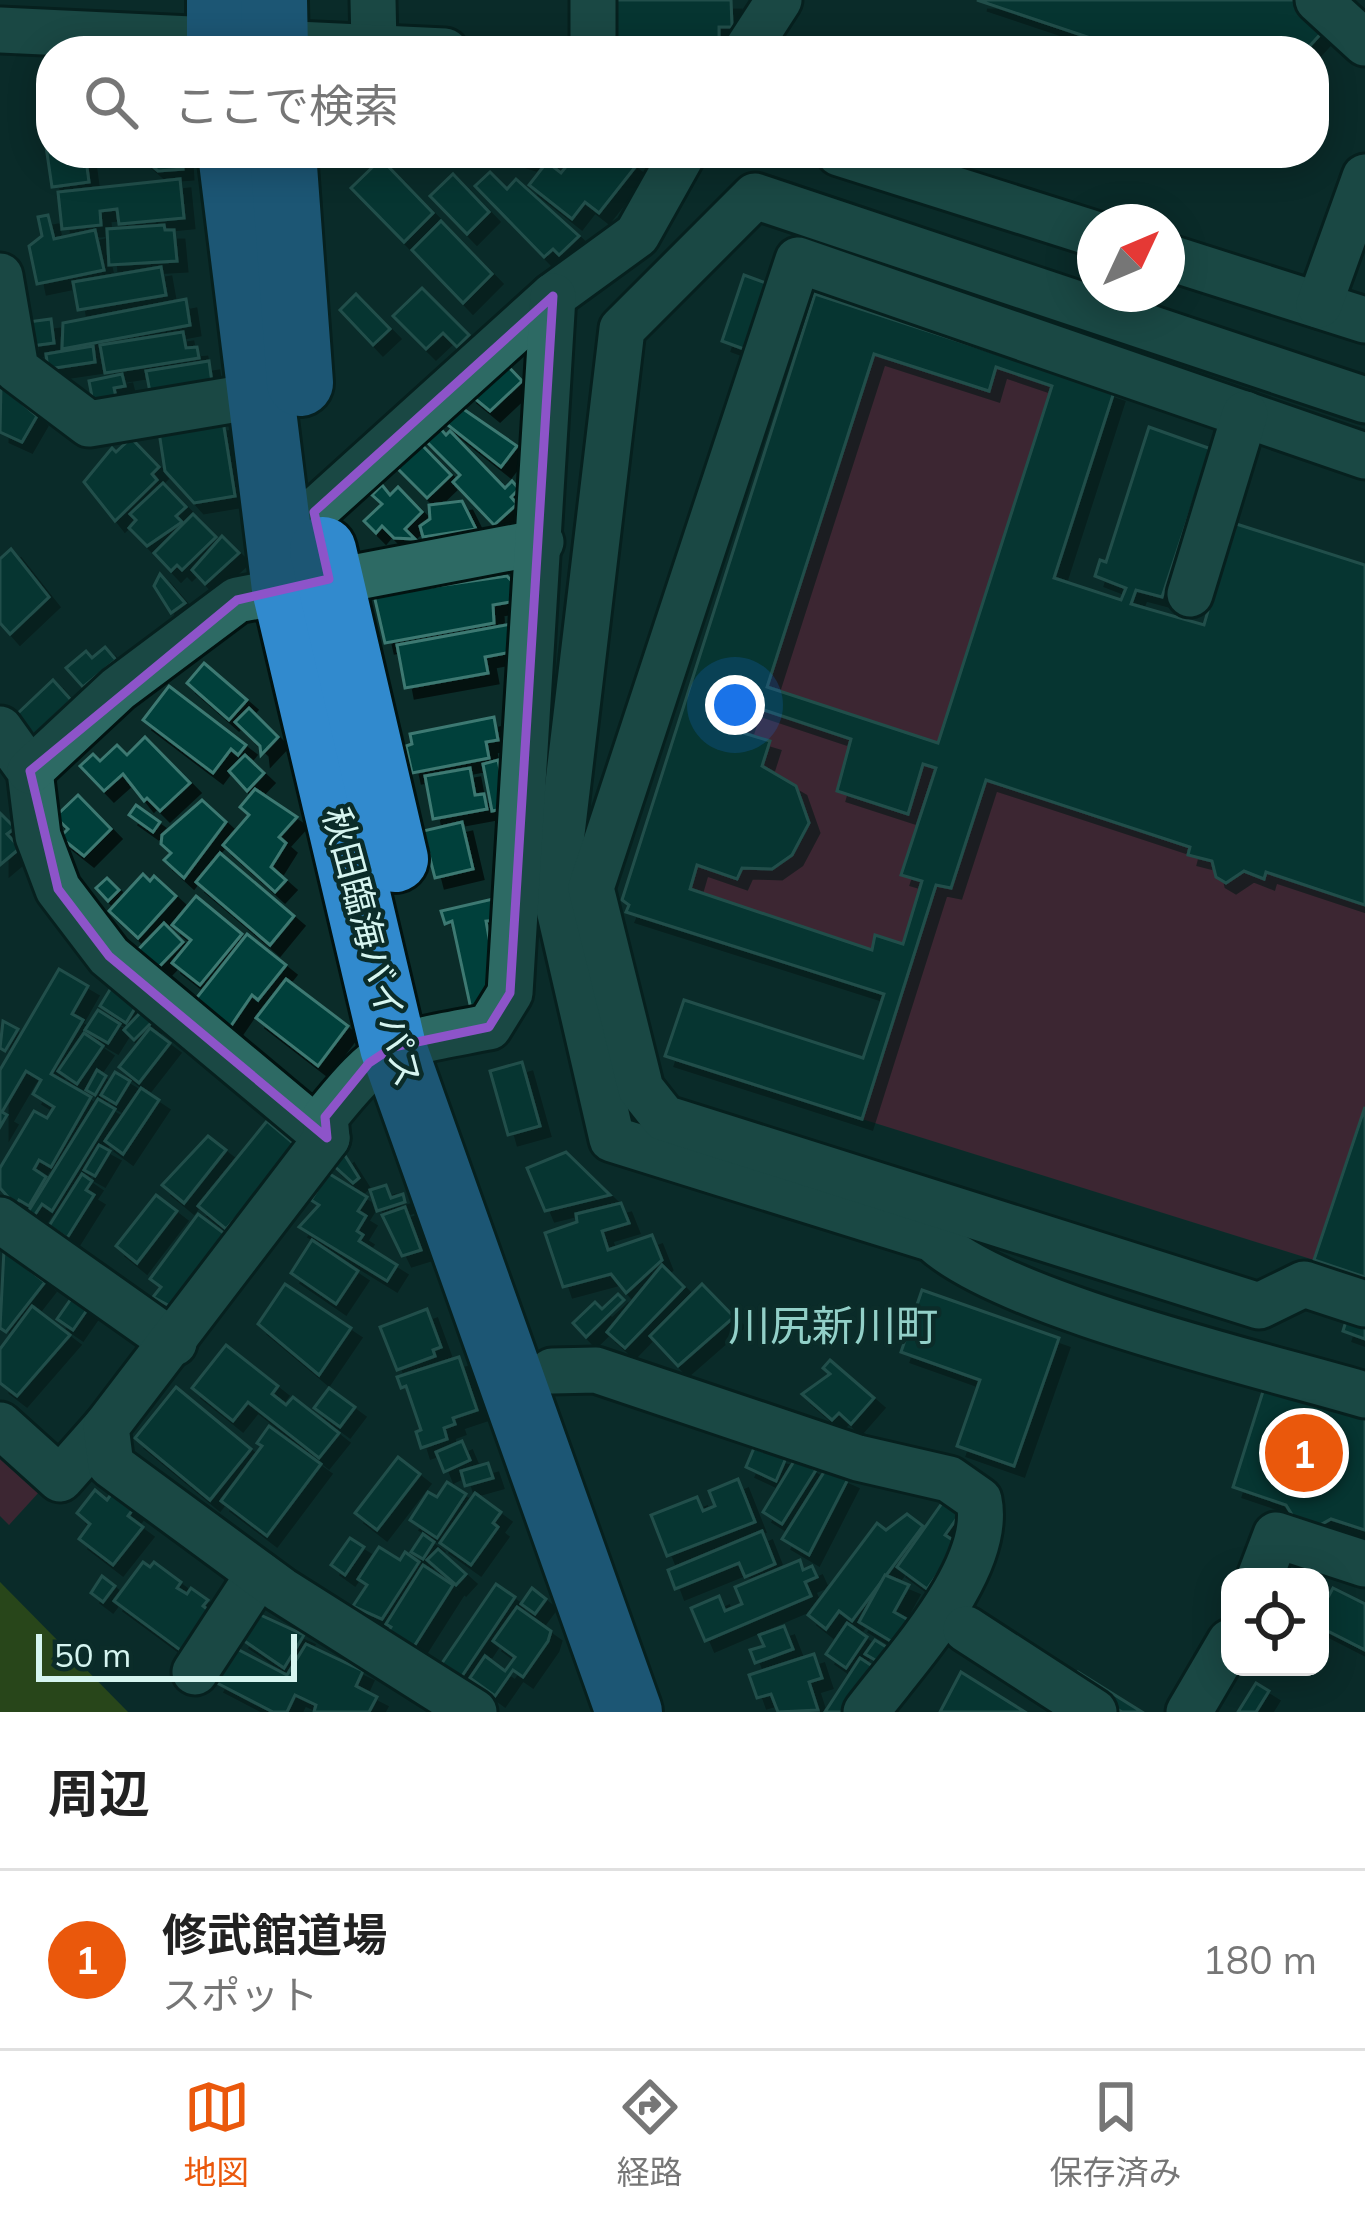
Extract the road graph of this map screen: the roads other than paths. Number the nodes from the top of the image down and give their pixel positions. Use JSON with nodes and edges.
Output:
{"nodes":[{"id":1,"x":373,"y":0,"type":"edge"},
{"id":2,"x":593,"y":0,"type":"edge"},
{"id":3,"x":779,"y":0,"type":"edge"},
{"id":4,"x":1318,"y":0,"type":"edge"},
{"id":5,"x":0,"y":29,"type":"edge"},
{"id":6,"x":247,"y":31,"type":"edge"},
{"id":7,"x":292,"y":36,"type":"edge"},
{"id":8,"x":374,"y":36,"type":"edge"},
{"id":9,"x":593,"y":36,"type":"edge"},
{"id":10,"x":756,"y":36,"type":"edge"},
{"id":11,"x":1365,"y":43,"type":"edge"},
{"id":12,"x":235,"y":168,"type":"edge"},
{"id":13,"x":283,"y":168,"type":"edge"},
{"id":14,"x":675,"y":168,"type":"edge"},
{"id":15,"x":886,"y":168,"type":"edge"},
{"id":16,"x":1365,"y":177,"type":"edge"},
{"id":17,"x":1077,"y":228,"type":"edge"},
{"id":18,"x":1185,"y":263,"type":"edge"},
{"id":19,"x":0,"y":276,"type":"edge"},
{"id":20,"x":553,"y":296,"type":"junction"},
{"id":21,"x":1319,"y":305,"type":"junction"},
{"id":22,"x":1365,"y":320,"type":"edge"},
{"id":23,"x":279,"y":392,"type":"junction"},
{"id":24,"x":1365,"y":400,"type":"edge"},
{"id":25,"x":1245,"y":414,"type":"junction"},
{"id":26,"x":1365,"y":456,"type":"edge"},
{"id":27,"x":541,"y":542,"type":"junction"},
{"id":28,"x":302,"y":554,"type":"junction"},
{"id":29,"x":1190,"y":593,"type":"dead end"},
{"id":30,"x":12,"y":756,"type":"edge"},
{"id":31,"x":415,"y":1042,"type":"junction"},
{"id":32,"x":327,"y":1138,"type":"junction"},
{"id":33,"x":0,"y":1220,"type":"edge"},
{"id":34,"x":1365,"y":1304,"type":"edge"},
{"id":35,"x":174,"y":1343,"type":"junction"},
{"id":36,"x":552,"y":1371,"type":"junction"},
{"id":37,"x":1365,"y":1395,"type":"edge"},
{"id":38,"x":0,"y":1425,"type":"edge"},
{"id":39,"x":106,"y":1427,"type":"junction"},
{"id":40,"x":1365,"y":1564,"type":"edge"},
{"id":41,"x":1263,"y":1568,"type":"edge"},
{"id":42,"x":259,"y":1574,"type":"junction"},
{"id":43,"x":966,"y":1629,"type":"dead end"},
{"id":44,"x":1221,"y":1657,"type":"edge"},
{"id":45,"x":195,"y":1672,"type":"dead end"},
{"id":46,"x":474,"y":1712,"type":"edge"},
{"id":47,"x":629,"y":1712,"type":"edge"},
{"id":48,"x":674,"y":1712,"type":"edge"},
{"id":49,"x":866,"y":1712,"type":"edge"},
{"id":50,"x":1094,"y":1712,"type":"edge"},
{"id":51,"x":1189,"y":1712,"type":"edge"}],
"edges":[{"from":1,"to":8,"type":"street"},
{"from":2,"to":9,"type":"street"},
{"from":3,"to":10,"type":"street"},
{"from":4,"to":11,"type":"street"},
{"from":5,"to":6,"type":"street"},
{"from":6,"to":7,"type":"street"},
{"from":12,"to":23,"type":"highway","name":"秋田臨海バイパス"},
{"from":13,"to":23,"type":"highway","name":"秋田臨海バイパス"},
{"from":14,"to":20,"type":"street"},
{"from":15,"to":17,"type":"street"},
{"from":16,"to":21,"type":"street"},
{"from":18,"to":21,"type":"street"},
{"from":19,"to":23,"type":"street"},
{"from":20,"to":27,"type":"street"},
{"from":20,"to":28,"type":"street"},
{"from":21,"to":22,"type":"street"},
{"from":23,"to":28,"type":"highway","name":"秋田臨海バイパス"},
{"from":24,"to":37,"type":"street"},
{"from":25,"to":26,"type":"street"},
{"from":25,"to":29,"type":"street"},
{"from":25,"to":34,"type":"street"},
{"from":27,"to":28,"type":"street"},
{"from":27,"to":31,"type":"street"},
{"from":28,"to":30,"type":"street"},
{"from":28,"to":31,"type":"highway","name":"秋田臨海バイパス"},
{"from":30,"to":32,"type":"street"},
{"from":31,"to":32,"type":"street"},
{"from":31,"to":36,"type":"highway","name":"秋田臨海バイパス"},
{"from":31,"to":47,"type":"highway","name":"秋田臨海バイパス"},
{"from":32,"to":35,"type":"street"},
{"from":33,"to":35,"type":"street"},
{"from":35,"to":39,"type":"street"},
{"from":36,"to":48,"type":"highway","name":"秋田臨海バイパス"},
{"from":36,"to":49,"type":"street"},
{"from":38,"to":39,"type":"street"},
{"from":39,"to":42,"type":"street"},
{"from":40,"to":41,"type":"street"},
{"from":42,"to":45,"type":"street"},
{"from":42,"to":46,"type":"street"},
{"from":43,"to":50,"type":"street"},
{"from":44,"to":51,"type":"street"}]}
